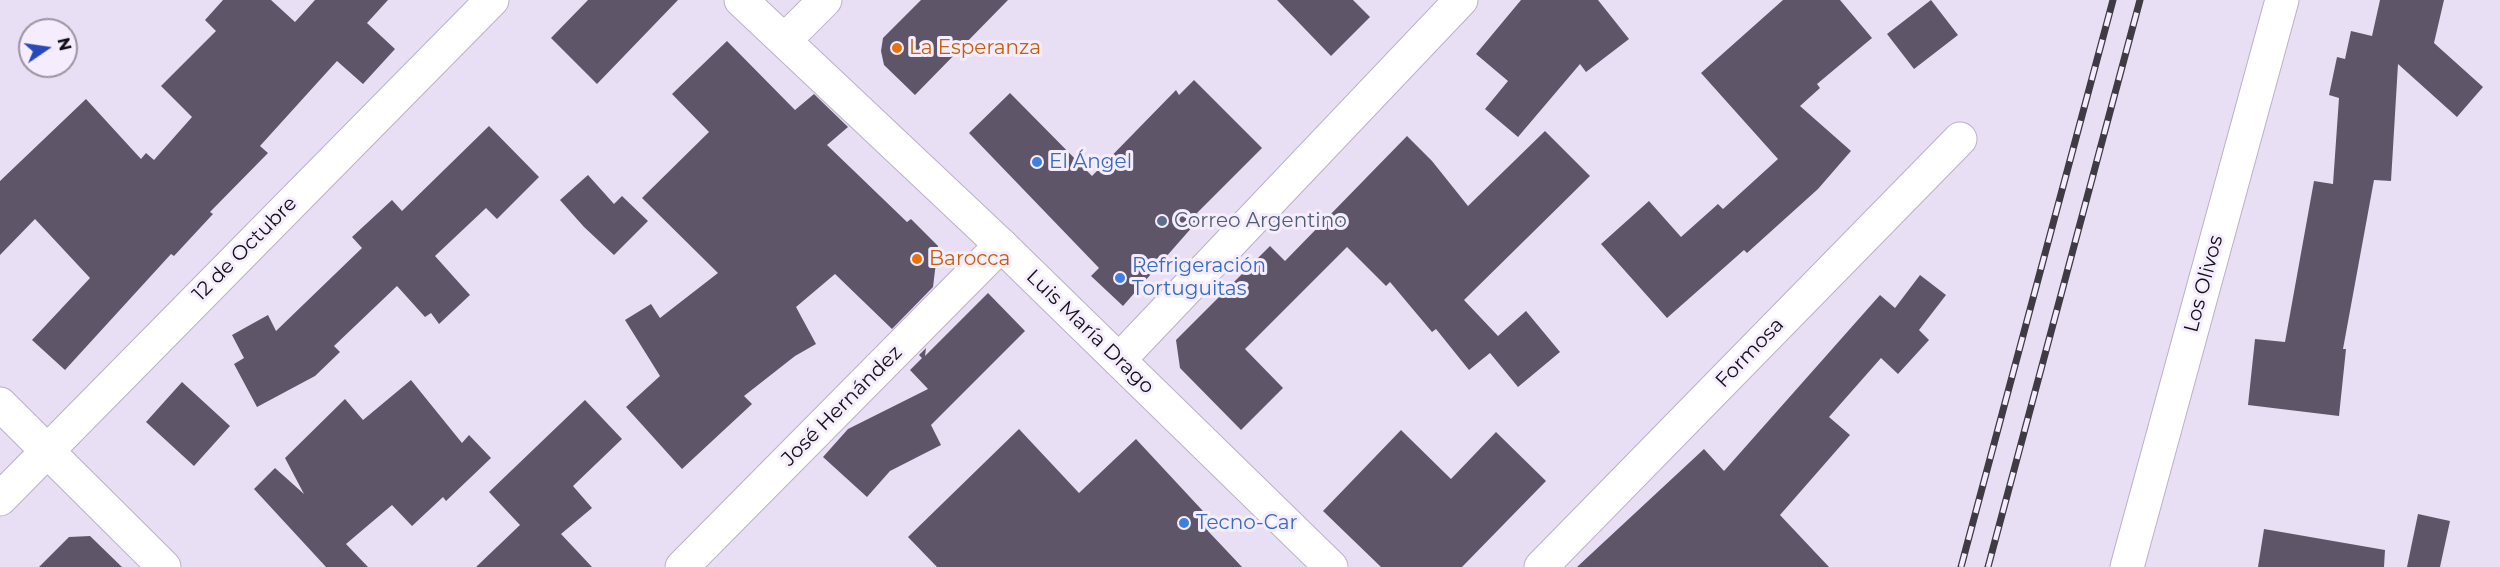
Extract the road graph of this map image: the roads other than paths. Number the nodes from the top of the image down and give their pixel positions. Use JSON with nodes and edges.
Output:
{"nodes":[{"id":1,"x":492,"y":0,"type":"edge"},
{"id":2,"x":741,"y":0,"type":"edge"},
{"id":3,"x":825,"y":0,"type":"edge"},
{"id":4,"x":1461,"y":0,"type":"edge"},
{"id":5,"x":2282,"y":0,"type":"edge"},
{"id":6,"x":785,"y":40,"type":"junction"},
{"id":7,"x":1960,"y":139,"type":"dead end"},
{"id":8,"x":1001,"y":245,"type":"junction"},
{"id":9,"x":1119,"y":360,"type":"junction"},
{"id":10,"x":0,"y":404,"type":"edge"},
{"id":11,"x":46,"y":451,"type":"junction"},
{"id":12,"x":0,"y":499,"type":"edge"},
{"id":13,"x":164,"y":567,"type":"edge"},
{"id":14,"x":682,"y":567,"type":"edge"},
{"id":15,"x":1331,"y":567,"type":"edge"},
{"id":16,"x":1541,"y":567,"type":"edge"},
{"id":17,"x":2127,"y":567,"type":"edge"}],
"edges":[{"from":1,"to":11,"type":"street","name":"12 de Octubre"},
{"from":2,"to":6,"type":"street","name":"Luis María Drago"},
{"from":3,"to":6,"type":"street"},
{"from":4,"to":9,"type":"street"},
{"from":5,"to":17,"type":"street","name":"Los Olivos"},
{"from":6,"to":8,"type":"street","name":"Luis María Drago"},
{"from":7,"to":16,"type":"street","name":"Formosa"},
{"from":8,"to":9,"type":"street","name":"Luis María Drago"},
{"from":8,"to":14,"type":"street","name":"José Hernández"},
{"from":9,"to":15,"type":"street","name":"Luis María Drago"},
{"from":10,"to":11,"type":"street"},
{"from":11,"to":12,"type":"street","name":"12 de Octubre"},
{"from":11,"to":13,"type":"street"}]}
